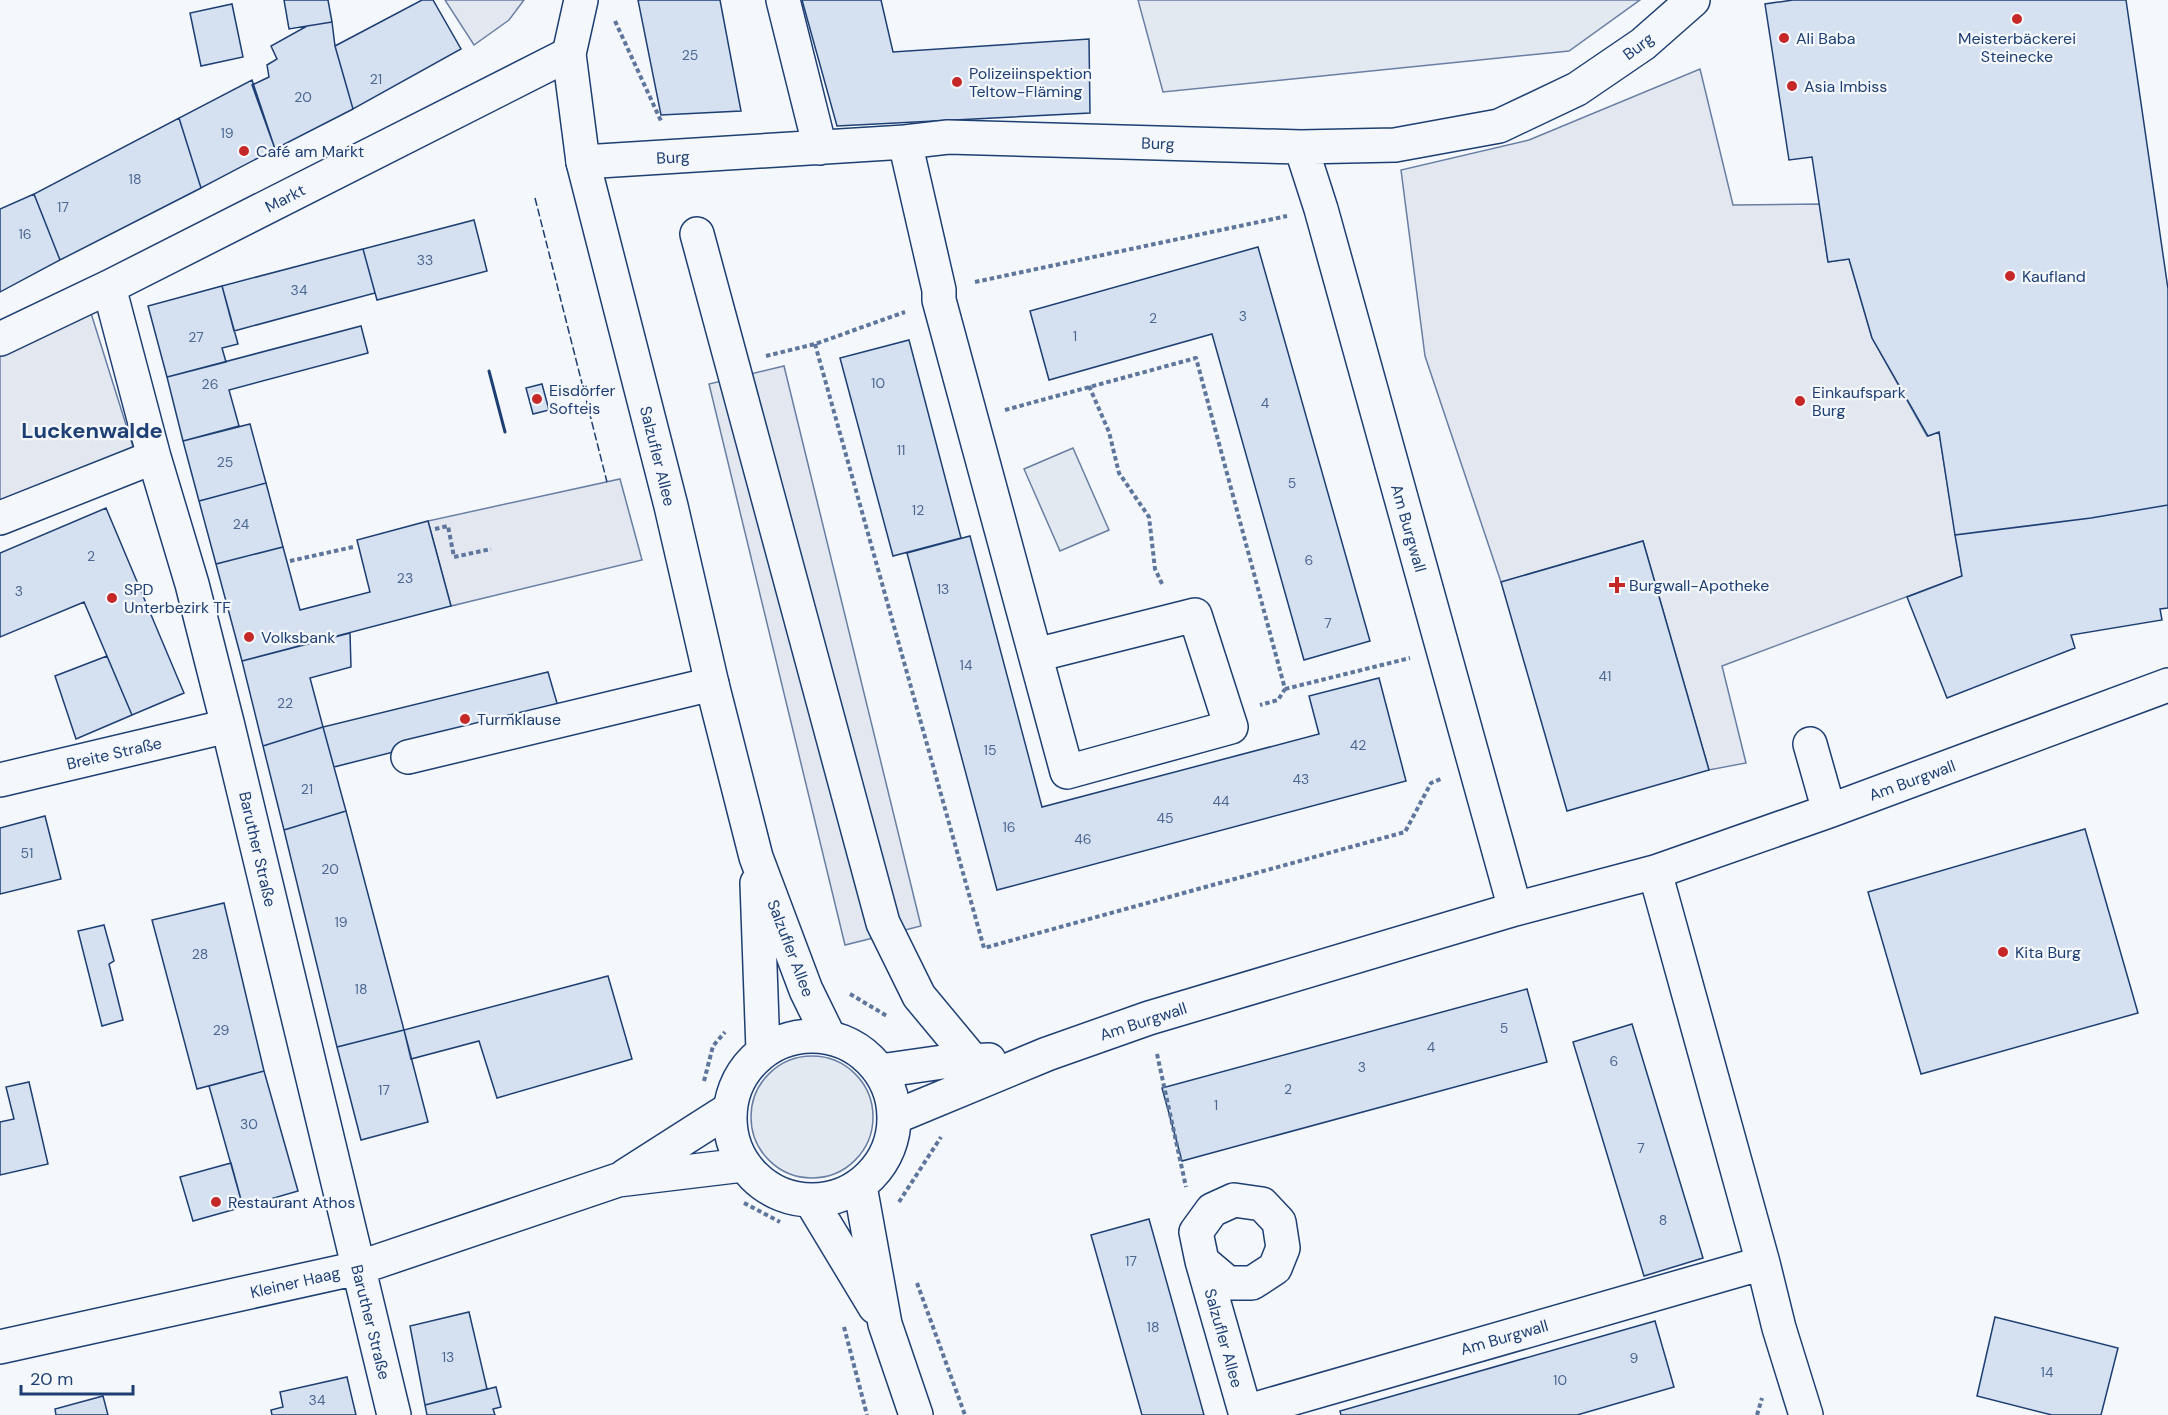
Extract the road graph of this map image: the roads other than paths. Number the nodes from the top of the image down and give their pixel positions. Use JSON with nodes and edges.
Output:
{"nodes":[{"id":1,"x":581,"y":0,"type":"edge"},
{"id":2,"x":783,"y":0,"type":"edge"},
{"id":3,"x":1693,"y":0,"type":"edge"},
{"id":4,"x":569,"y":54,"type":"junction"},
{"id":5,"x":904,"y":142,"type":"junction"},
{"id":6,"x":1301,"y":147,"type":"junction"},
{"id":7,"x":820,"y":148,"type":"junction"},
{"id":8,"x":583,"y":162,"type":"junction"},
{"id":9,"x":697,"y":234,"type":"dead end"},
{"id":10,"x":109,"y":287,"type":"junction"},
{"id":11,"x":0,"y":339,"type":"edge"},
{"id":12,"x":154,"y":457,"type":"junction"},
{"id":13,"x":0,"y":518,"type":"edge"},
{"id":14,"x":1036,"y":655,"type":"junction"},
{"id":15,"x":712,"y":684,"type":"junction"},
{"id":16,"x":2168,"y":685,"type":"edge"},
{"id":17,"x":228,"y":726,"type":"junction"},
{"id":18,"x":1810,"y":744,"type":"dead end"},
{"id":19,"x":408,"y":757,"type":"dead end"},
{"id":20,"x":0,"y":780,"type":"edge"},
{"id":21,"x":1829,"y":811,"type":"junction"},
{"id":22,"x":756,"y":857,"type":"junction"},
{"id":23,"x":1655,"y":872,"type":"junction"},
{"id":24,"x":1515,"y":909,"type":"junction"},
{"id":25,"x":829,"y":1037,"type":"junction"},
{"id":26,"x":763,"y":1051,"type":"junction"},
{"id":27,"x":1047,"y":1054,"type":"junction"},
{"id":28,"x":973,"y":1061,"type":"junction"},
{"id":29,"x":880,"y":1071,"type":"junction"},
{"id":30,"x":730,"y":1109,"type":"junction"},
{"id":31,"x":895,"y":1117,"type":"junction"},
{"id":32,"x":743,"y":1165,"type":"junction"},
{"id":33,"x":618,"y":1180,"type":"junction"},
{"id":34,"x":860,"y":1186,"type":"junction"},
{"id":35,"x":811,"y":1201,"type":"junction"},
{"id":36,"x":1199,"y":1246,"type":"road end"},
{"id":37,"x":1763,"y":1263,"type":"junction"},
{"id":38,"x":358,"y":1268,"type":"junction"},
{"id":39,"x":885,"y":1323,"type":"junction"},
{"id":40,"x":0,"y":1347,"type":"edge"},
{"id":41,"x":1246,"y":1413,"type":"edge"},
{"id":42,"x":394,"y":1415,"type":"edge"},
{"id":43,"x":916,"y":1415,"type":"edge"},
{"id":44,"x":1806,"y":1415,"type":"edge"}],
"edges":[{"from":1,"to":4,"type":"street","name":"Salzufler Allee"},
{"from":2,"to":7,"type":"street"},
{"from":3,"to":6,"type":"street","name":"Burg"},
{"from":4,"to":8,"type":"street","name":"Salzufler Allee"},
{"from":4,"to":10,"type":"street","name":"Markt"},
{"from":5,"to":6,"type":"street","name":"Burg"},
{"from":5,"to":7,"type":"street","name":"Burg"},
{"from":5,"to":14,"type":"street"},
{"from":6,"to":24,"type":"street","name":"Am Burgwall"},
{"from":7,"to":8,"type":"street","name":"Burg"},
{"from":8,"to":15,"type":"street","name":"Salzufler Allee"},
{"from":9,"to":28,"type":"street"},
{"from":10,"to":11,"type":"street","name":"Markt"},
{"from":10,"to":12,"type":"street","name":"Baruther Straße"},
{"from":12,"to":13,"type":"street"},
{"from":12,"to":17,"type":"street","name":"Baruther Straße"},
{"from":14,"to":14,"type":"street"},
{"from":15,"to":19,"type":"street"},
{"from":15,"to":22,"type":"street","name":"Salzufler Allee"},
{"from":16,"to":21,"type":"street","name":"Am Burgwall"},
{"from":17,"to":20,"type":"street","name":"Breite Straße"},
{"from":17,"to":38,"type":"street","name":"Baruther Straße"},
{"from":18,"to":21,"type":"street"},
{"from":21,"to":23,"type":"street","name":"Am Burgwall"},
{"from":22,"to":25,"type":"street","name":"Salzufler Allee"},
{"from":22,"to":26,"type":"street","name":"Salzufler Allee"},
{"from":23,"to":24,"type":"street","name":"Am Burgwall"},
{"from":23,"to":37,"type":"street"},
{"from":24,"to":27,"type":"street","name":"Am Burgwall"},
{"from":25,"to":26,"type":"street"},
{"from":25,"to":29,"type":"street"},
{"from":26,"to":30,"type":"street"},
{"from":27,"to":28,"type":"street","name":"Am Burgwall"},
{"from":27,"to":31,"type":"street","name":"Am Burgwall"},
{"from":28,"to":29,"type":"street","name":"Am Burgwall"},
{"from":29,"to":31,"type":"street"},
{"from":30,"to":32,"type":"street"},
{"from":30,"to":33,"type":"street","name":"Kleiner Haag"},
{"from":31,"to":34,"type":"street"},
{"from":32,"to":33,"type":"street","name":"Kleiner Haag"},
{"from":32,"to":35,"type":"street"},
{"from":33,"to":38,"type":"street","name":"Kleiner Haag"},
{"from":34,"to":35,"type":"street"},
{"from":34,"to":39,"type":"street"},
{"from":35,"to":39,"type":"street"},
{"from":36,"to":41,"type":"street","name":"Salzufler Allee"},
{"from":37,"to":41,"type":"street","name":"Am Burgwall"},
{"from":37,"to":44,"type":"street"},
{"from":38,"to":40,"type":"street","name":"Kleiner Haag"},
{"from":38,"to":42,"type":"street","name":"Baruther Straße"},
{"from":39,"to":43,"type":"street"}]}
